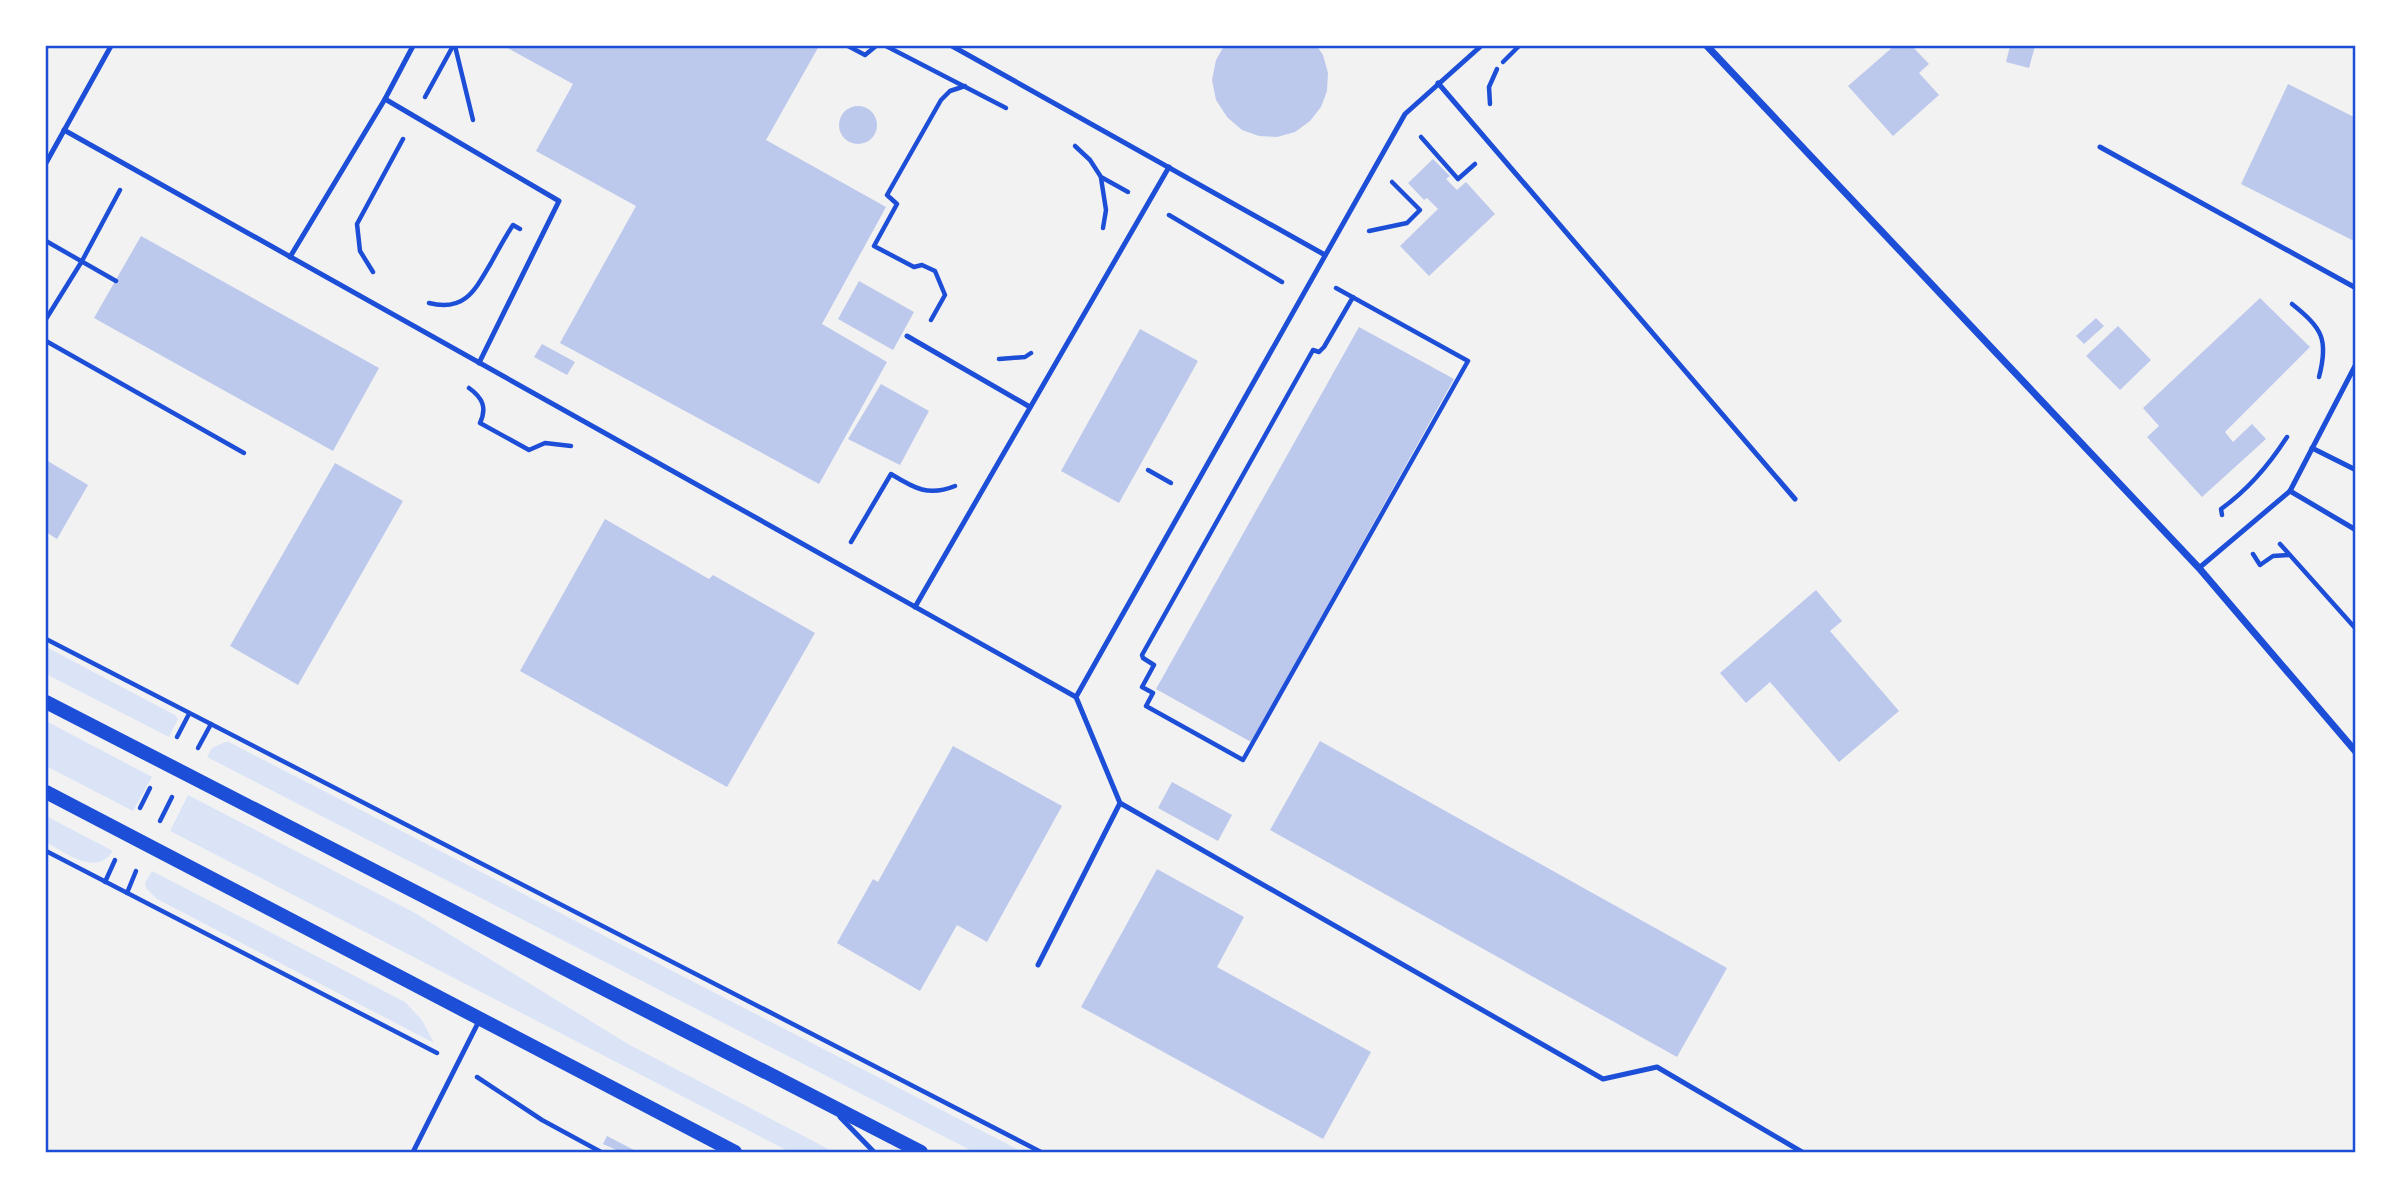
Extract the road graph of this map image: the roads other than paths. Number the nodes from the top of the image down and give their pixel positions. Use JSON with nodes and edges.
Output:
{"nodes":[{"id":1,"x":111,"y":46,"type":"edge"},
{"id":2,"x":413,"y":46,"type":"edge"},
{"id":3,"x":952,"y":46,"type":"edge"},
{"id":4,"x":1481,"y":46,"type":"edge"},
{"id":5,"x":1707,"y":46,"type":"edge"},
{"id":6,"x":1438,"y":83,"type":"junction"},
{"id":7,"x":385,"y":99,"type":"junction"},
{"id":8,"x":64,"y":130,"type":"junction"},
{"id":9,"x":2100,"y":147,"type":"dead end"},
{"id":10,"x":46,"y":163,"type":"edge"},
{"id":11,"x":1169,"y":167,"type":"junction"},
{"id":12,"x":1325,"y":255,"type":"junction"},
{"id":13,"x":290,"y":257,"type":"junction"},
{"id":14,"x":2356,"y":288,"type":"edge"},
{"id":15,"x":907,"y":336,"type":"dead end"},
{"id":16,"x":479,"y":363,"type":"junction"},
{"id":17,"x":2356,"y":364,"type":"edge"},
{"id":18,"x":1030,"y":407,"type":"junction"},
{"id":19,"x":2312,"y":448,"type":"junction"},
{"id":20,"x":2356,"y":470,"type":"edge"},
{"id":21,"x":2290,"y":491,"type":"junction"},
{"id":22,"x":1795,"y":499,"type":"dead end"},
{"id":23,"x":2356,"y":530,"type":"edge"},
{"id":24,"x":2199,"y":568,"type":"junction"},
{"id":25,"x":915,"y":607,"type":"junction"},
{"id":26,"x":1076,"y":697,"type":"junction"},
{"id":27,"x":46,"y":702,"type":"edge"},
{"id":28,"x":2356,"y":752,"type":"edge"},
{"id":29,"x":46,"y":792,"type":"edge"},
{"id":30,"x":1121,"y":803,"type":"junction"},
{"id":31,"x":1038,"y":965,"type":"dead end"},
{"id":32,"x":480,"y":1020,"type":"junction"},
{"id":33,"x":828,"y":1104,"type":"junction"},
{"id":34,"x":413,"y":1153,"type":"edge"},
{"id":35,"x":735,"y":1153,"type":"edge"},
{"id":36,"x":874,"y":1153,"type":"edge"},
{"id":37,"x":921,"y":1153,"type":"edge"},
{"id":38,"x":1802,"y":1153,"type":"edge"}],
"edges":[{"from":1,"to":8,"type":"lane"},
{"from":2,"to":7,"type":"lane"},
{"from":3,"to":11,"type":"lane"},
{"from":4,"to":6,"type":"lane"},
{"from":5,"to":24,"type":"street"},
{"from":6,"to":12,"type":"lane"},
{"from":6,"to":22,"type":"lane"},
{"from":7,"to":13,"type":"lane"},
{"from":7,"to":16,"type":"lane"},
{"from":8,"to":10,"type":"lane"},
{"from":8,"to":13,"type":"lane"},
{"from":9,"to":14,"type":"lane"},
{"from":11,"to":12,"type":"lane"},
{"from":11,"to":18,"type":"lane"},
{"from":12,"to":26,"type":"lane"},
{"from":13,"to":16,"type":"lane"},
{"from":15,"to":18,"type":"lane"},
{"from":16,"to":25,"type":"lane"},
{"from":17,"to":19,"type":"lane"},
{"from":18,"to":25,"type":"lane"},
{"from":19,"to":20,"type":"lane"},
{"from":19,"to":21,"type":"lane"},
{"from":21,"to":23,"type":"lane"},
{"from":21,"to":24,"type":"lane"},
{"from":24,"to":28,"type":"street"},
{"from":25,"to":26,"type":"lane"},
{"from":26,"to":30,"type":"lane"},
{"from":27,"to":33,"type":"main road"},
{"from":29,"to":32,"type":"main road"},
{"from":30,"to":31,"type":"lane"},
{"from":30,"to":38,"type":"lane"},
{"from":32,"to":34,"type":"lane"},
{"from":32,"to":35,"type":"main road"},
{"from":33,"to":36,"type":"lane"},
{"from":33,"to":37,"type":"main road"}]}
